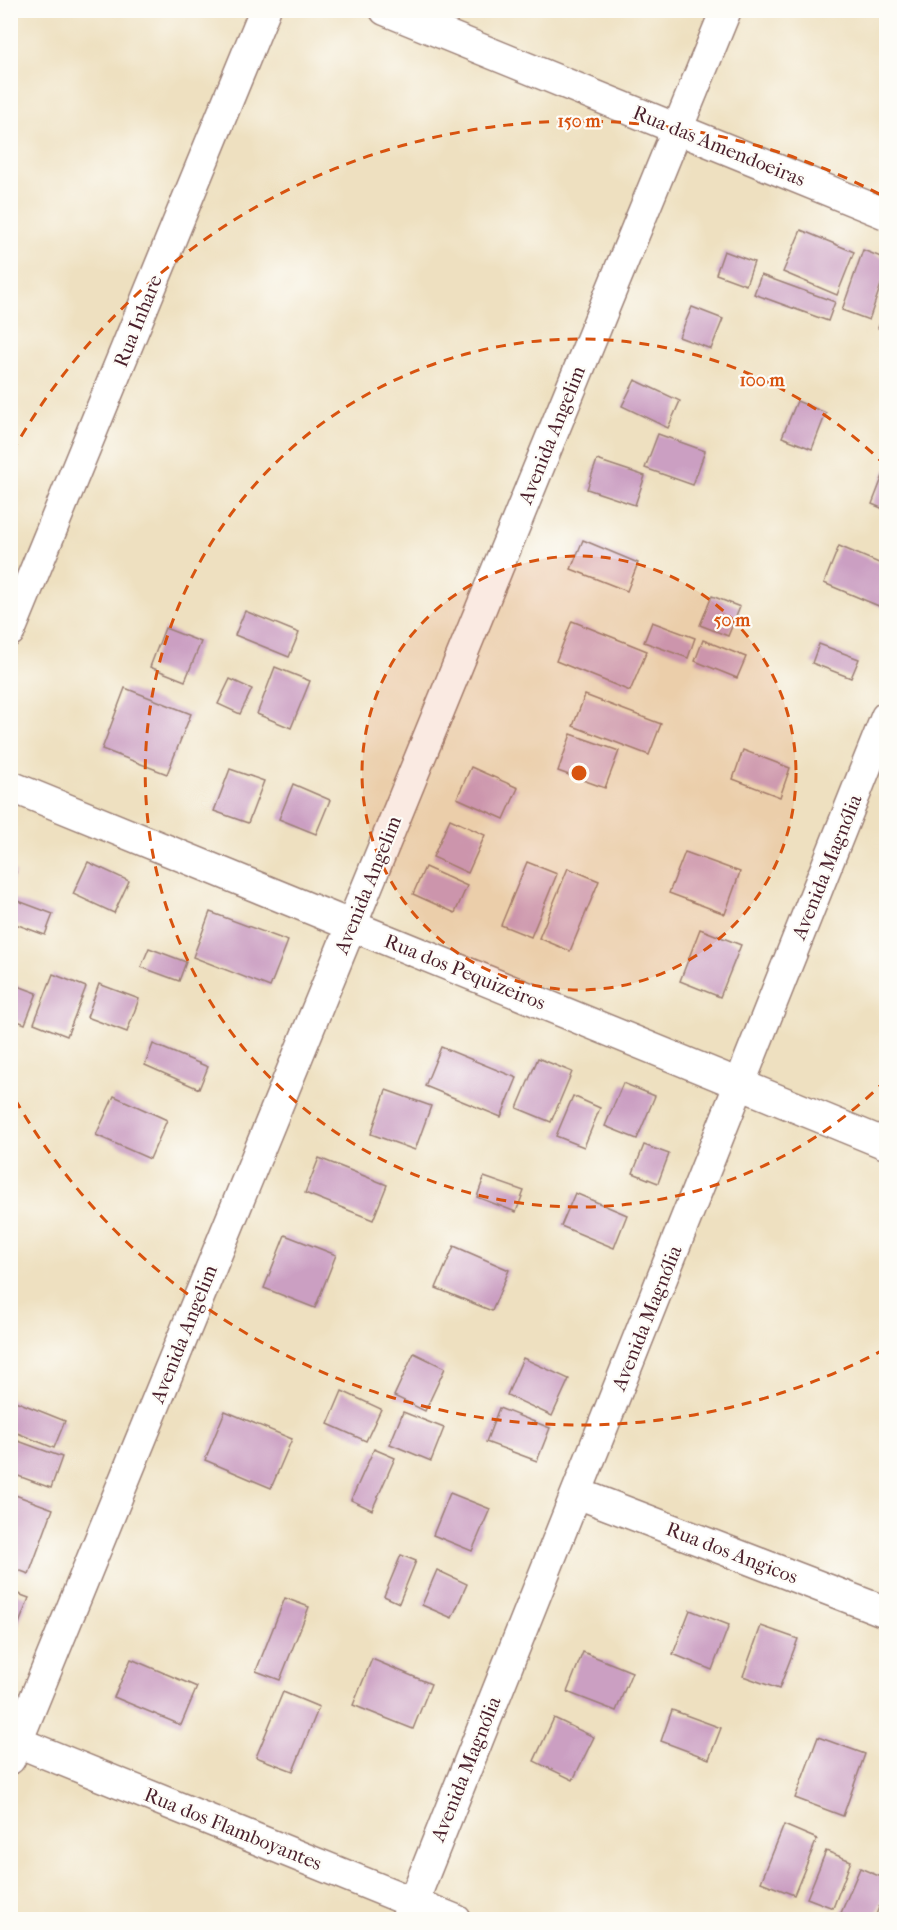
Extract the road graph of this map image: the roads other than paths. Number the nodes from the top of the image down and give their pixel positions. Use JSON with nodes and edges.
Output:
{"nodes":[{"id":1,"x":265,"y":10,"type":"edge"},
{"id":2,"x":385,"y":10,"type":"edge"},
{"id":3,"x":726,"y":10,"type":"edge"},
{"id":4,"x":677,"y":129,"type":"junction"},
{"id":5,"x":886,"y":214,"type":"edge"},
{"id":6,"x":10,"y":631,"type":"edge"},
{"id":7,"x":886,"y":717,"type":"edge"},
{"id":8,"x":10,"y":786,"type":"edge"},
{"id":9,"x":351,"y":925,"type":"junction"},
{"id":10,"x":740,"y":1084,"type":"junction"},
{"id":11,"x":886,"y":1144,"type":"edge"},
{"id":12,"x":578,"y":1493,"type":"junction"},
{"id":13,"x":886,"y":1612,"type":"edge"},
{"id":14,"x":13,"y":1747,"type":"edge"},
{"id":15,"x":410,"y":1911,"type":"edge"},
{"id":16,"x":456,"y":1920,"type":"edge"}],
"edges":[{"from":1,"to":6,"type":"street","name":"Rua Inhare"},
{"from":2,"to":4,"type":"street","name":"Rua das Amendoeiras"},
{"from":3,"to":4,"type":"street","name":"Avenida Angelim"},
{"from":4,"to":5,"type":"street","name":"Rua das Amendoeiras"},
{"from":4,"to":9,"type":"street","name":"Avenida Angelim"},
{"from":7,"to":10,"type":"street","name":"Avenida Magnólia"},
{"from":8,"to":9,"type":"street","name":"Rua dos Pequizeiros"},
{"from":9,"to":10,"type":"street","name":"Rua dos Pequizeiros"},
{"from":9,"to":14,"type":"street","name":"Avenida Angelim"},
{"from":10,"to":11,"type":"street","name":"Rua dos Pequizeiros"},
{"from":10,"to":12,"type":"street","name":"Avenida Magnólia"},
{"from":12,"to":13,"type":"street","name":"Rua dos Angicos"},
{"from":12,"to":15,"type":"street","name":"Avenida Magnólia"},
{"from":14,"to":15,"type":"street","name":"Rua dos Flamboyantes"},
{"from":15,"to":16,"type":"street","name":"Rua dos Flamboyantes"}]}
